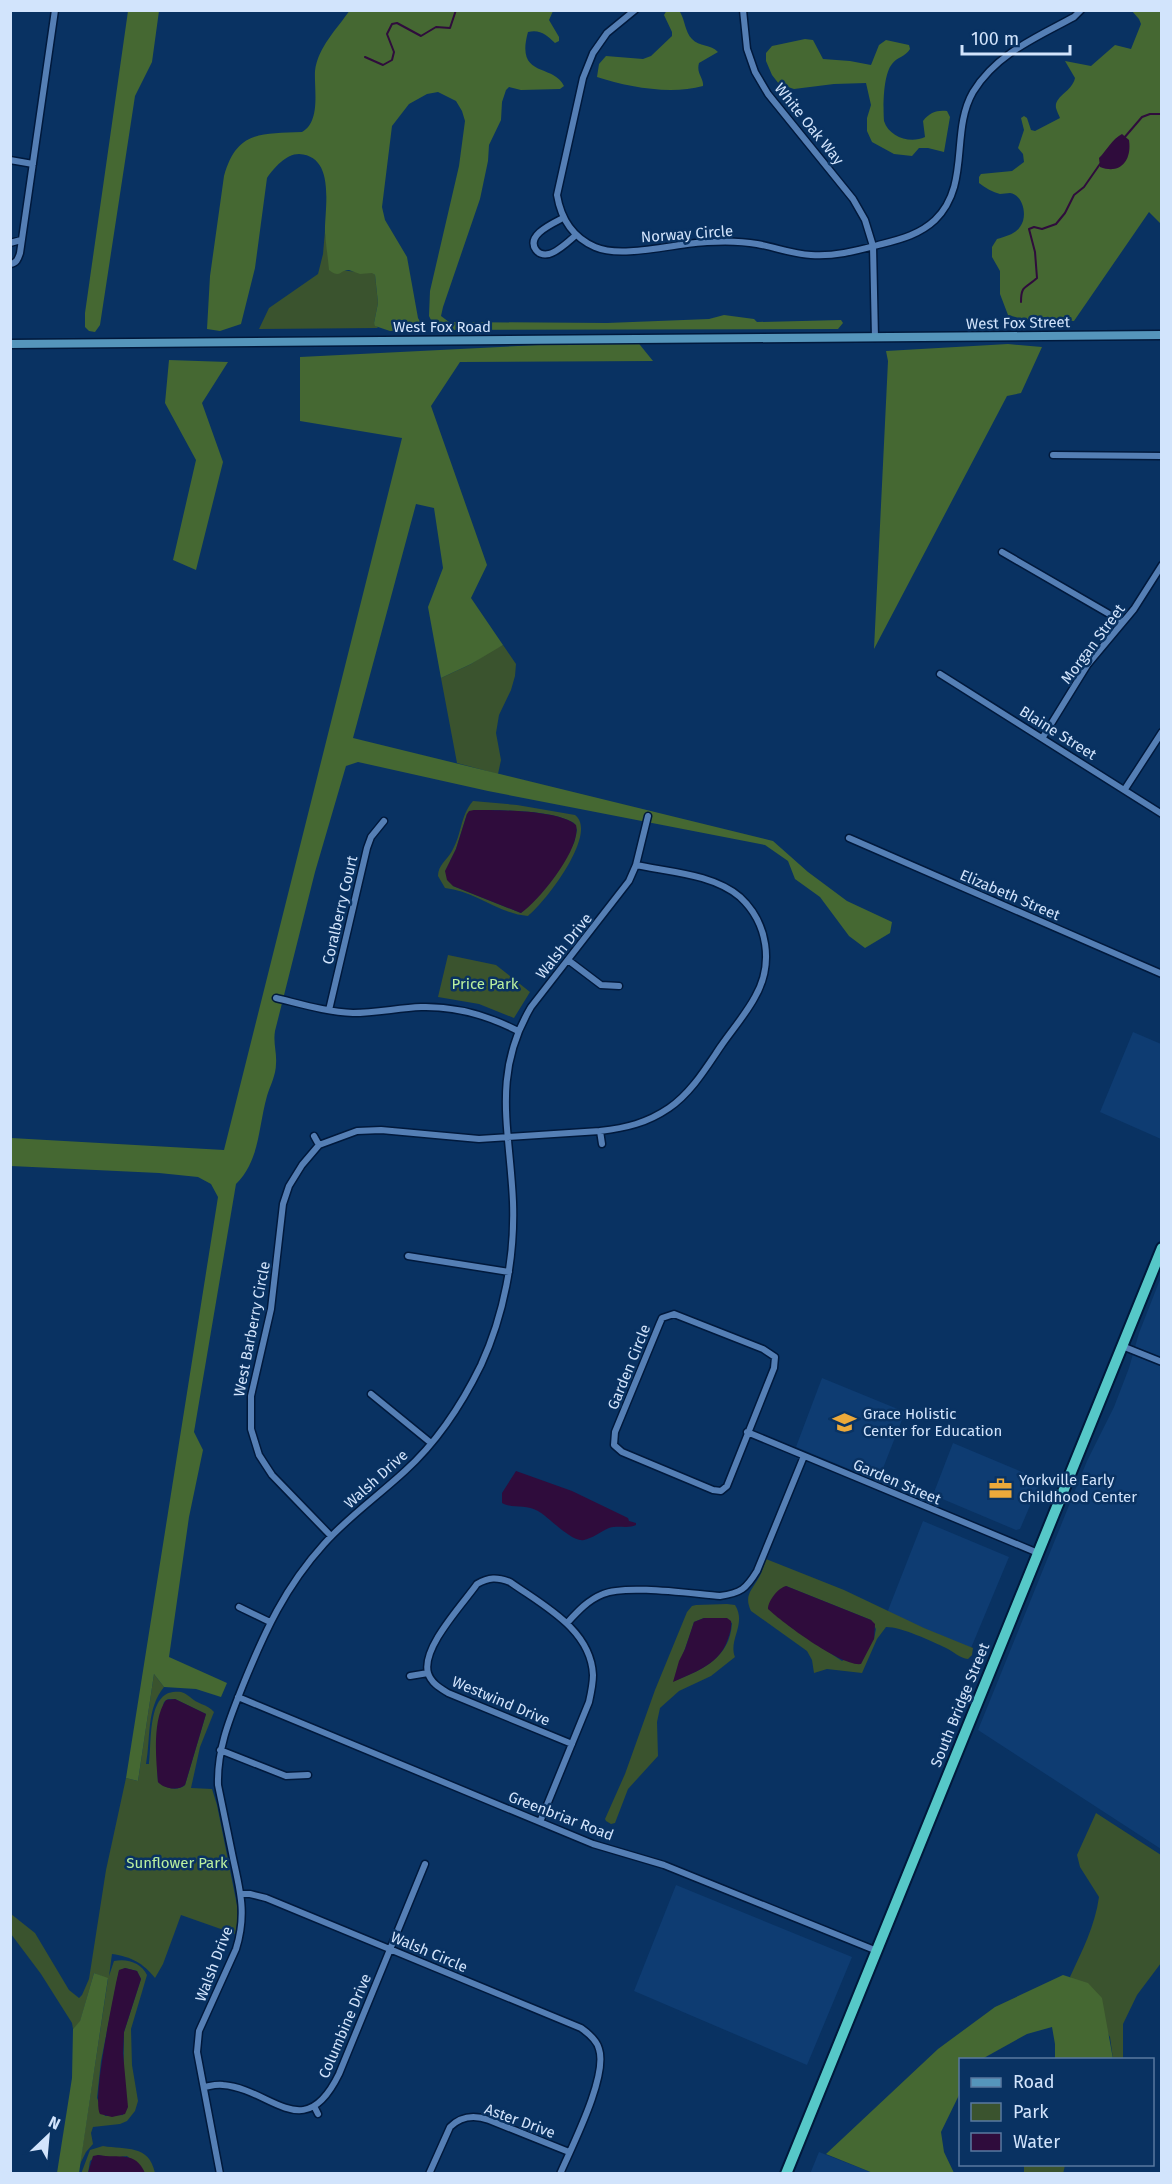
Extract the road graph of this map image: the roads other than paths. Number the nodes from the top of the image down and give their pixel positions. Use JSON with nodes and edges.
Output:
{"nodes":[{"id":1,"x":55,"y":10,"type":"edge"},
{"id":2,"x":635,"y":10,"type":"edge"},
{"id":3,"x":743,"y":10,"type":"edge"},
{"id":4,"x":1081,"y":10,"type":"edge"},
{"id":5,"x":10,"y":160,"type":"edge"},
{"id":6,"x":33,"y":164,"type":"junction"},
{"id":7,"x":563,"y":218,"type":"junction"},
{"id":8,"x":576,"y":235,"type":"junction"},
{"id":9,"x":21,"y":240,"type":"junction"},
{"id":10,"x":10,"y":243,"type":"edge"},
{"id":11,"x":873,"y":246,"type":"junction"},
{"id":12,"x":10,"y":264,"type":"edge"},
{"id":13,"x":1161,"y":335,"type":"edge"},
{"id":14,"x":874,"y":339,"type":"junction"},
{"id":15,"x":10,"y":344,"type":"edge"},
{"id":16,"x":1053,"y":455,"type":"dead end"},
{"id":17,"x":1161,"y":456,"type":"edge"},
{"id":18,"x":1002,"y":552,"type":"dead end"},
{"id":19,"x":1161,"y":564,"type":"edge"},
{"id":20,"x":1123,"y":622,"type":"junction"},
{"id":21,"x":940,"y":674,"type":"dead end"},
{"id":22,"x":1161,"y":732,"type":"edge"},
{"id":23,"x":1043,"y":737,"type":"junction"},
{"id":24,"x":1125,"y":789,"type":"junction"},
{"id":25,"x":1161,"y":814,"type":"edge"},
{"id":26,"x":648,"y":816,"type":"dead end"},
{"id":27,"x":384,"y":821,"type":"dead end"},
{"id":28,"x":849,"y":838,"type":"dead end"},
{"id":29,"x":636,"y":865,"type":"junction"},
{"id":30,"x":568,"y":960,"type":"junction"},
{"id":31,"x":1161,"y":974,"type":"edge"},
{"id":32,"x":619,"y":986,"type":"dead end"},
{"id":33,"x":276,"y":998,"type":"dead end"},
{"id":34,"x":329,"y":1010,"type":"junction"},
{"id":35,"x":518,"y":1031,"type":"junction"},
{"id":36,"x":600,"y":1131,"type":"junction"},
{"id":37,"x":314,"y":1136,"type":"dead end"},
{"id":38,"x":508,"y":1138,"type":"junction"},
{"id":39,"x":602,"y":1144,"type":"dead end"},
{"id":40,"x":320,"y":1145,"type":"junction"},
{"id":41,"x":1161,"y":1248,"type":"edge"},
{"id":42,"x":408,"y":1256,"type":"dead end"},
{"id":43,"x":509,"y":1272,"type":"junction"},
{"id":44,"x":1122,"y":1346,"type":"junction"},
{"id":45,"x":1161,"y":1362,"type":"edge"},
{"id":46,"x":371,"y":1394,"type":"dead end"},
{"id":47,"x":747,"y":1432,"type":"junction"},
{"id":48,"x":431,"y":1443,"type":"junction"},
{"id":49,"x":804,"y":1456,"type":"junction"},
{"id":50,"x":331,"y":1536,"type":"junction"},
{"id":51,"x":1038,"y":1553,"type":"junction"},
{"id":52,"x":491,"y":1569,"type":"dead end"},
{"id":53,"x":492,"y":1578,"type":"junction"},
{"id":54,"x":239,"y":1607,"type":"dead end"},
{"id":55,"x":270,"y":1622,"type":"junction"},
{"id":56,"x":567,"y":1623,"type":"junction"},
{"id":57,"x":428,"y":1673,"type":"junction"},
{"id":58,"x":410,"y":1676,"type":"dead end"},
{"id":59,"x":238,"y":1697,"type":"junction"},
{"id":60,"x":572,"y":1744,"type":"junction"},
{"id":61,"x":220,"y":1750,"type":"junction"},
{"id":62,"x":308,"y":1775,"type":"dead end"},
{"id":63,"x":540,"y":1822,"type":"junction"},
{"id":64,"x":425,"y":1864,"type":"dead end"},
{"id":65,"x":241,"y":1894,"type":"junction"},
{"id":66,"x":390,"y":1949,"type":"junction"},
{"id":67,"x":877,"y":1952,"type":"junction"},
{"id":68,"x":204,"y":2087,"type":"junction"},
{"id":69,"x":314,"y":2106,"type":"junction"},
{"id":70,"x":459,"y":2111,"type":"dead end"},
{"id":71,"x":318,"y":2114,"type":"dead end"},
{"id":72,"x":461,"y":2119,"type":"junction"},
{"id":73,"x":569,"y":2152,"type":"junction"},
{"id":74,"x":220,"y":2174,"type":"edge"},
{"id":75,"x":429,"y":2174,"type":"edge"},
{"id":76,"x":561,"y":2174,"type":"edge"},
{"id":77,"x":786,"y":2174,"type":"edge"}],
"edges":[{"from":1,"to":6,"type":"street"},
{"from":2,"to":7,"type":"street","name":"Norway Circle"},
{"from":3,"to":11,"type":"street","name":"White Oak Way"},
{"from":4,"to":11,"type":"street"},
{"from":5,"to":6,"type":"street"},
{"from":6,"to":9,"type":"street"},
{"from":7,"to":8,"type":"street","name":"Norway Circle"},
{"from":7,"to":8,"type":"street"},
{"from":8,"to":11,"type":"street","name":"Norway Circle"},
{"from":9,"to":10,"type":"street"},
{"from":9,"to":12,"type":"street"},
{"from":11,"to":14,"type":"street","name":"White Oak Way"},
{"from":13,"to":14,"type":"street","name":"West Fox Street"},
{"from":14,"to":15,"type":"street","name":"West Fox Road"},
{"from":16,"to":17,"type":"street"},
{"from":18,"to":20,"type":"street"},
{"from":19,"to":20,"type":"street","name":"Morgan Street"},
{"from":20,"to":23,"type":"street","name":"Morgan Street"},
{"from":21,"to":23,"type":"street","name":"Blaine Street"},
{"from":22,"to":24,"type":"street"},
{"from":23,"to":24,"type":"street","name":"Blaine Street"},
{"from":24,"to":25,"type":"street","name":"Blaine Street"},
{"from":26,"to":29,"type":"street","name":"Walsh Drive"},
{"from":27,"to":34,"type":"street","name":"Coralberry Court"},
{"from":28,"to":31,"type":"street","name":"Elizabeth Street"},
{"from":29,"to":30,"type":"street","name":"Walsh Drive"},
{"from":29,"to":36,"type":"street","name":"West Barberry Circle"},
{"from":30,"to":32,"type":"street"},
{"from":30,"to":35,"type":"street","name":"Walsh Drive"},
{"from":33,"to":34,"type":"street"},
{"from":34,"to":35,"type":"street"},
{"from":35,"to":38,"type":"street","name":"Walsh Drive"},
{"from":36,"to":38,"type":"street","name":"West Barberry Circle"},
{"from":36,"to":39,"type":"street"},
{"from":37,"to":40,"type":"street"},
{"from":38,"to":40,"type":"street","name":"West Barberry Circle"},
{"from":38,"to":43,"type":"street","name":"Walsh Drive"},
{"from":40,"to":50,"type":"street","name":"West Barberry Circle"},
{"from":41,"to":44,"type":"highway","name":"South Bridge Street"},
{"from":42,"to":43,"type":"street"},
{"from":43,"to":48,"type":"street","name":"Walsh Drive"},
{"from":44,"to":45,"type":"street"},
{"from":44,"to":51,"type":"highway","name":"South Bridge Street"},
{"from":46,"to":48,"type":"street"},
{"from":47,"to":47,"type":"street","name":"Garden Circle"},
{"from":47,"to":49,"type":"street","name":"Garden Street"},
{"from":48,"to":50,"type":"street","name":"Walsh Drive"},
{"from":49,"to":51,"type":"street","name":"Garden Street"},
{"from":49,"to":56,"type":"street"},
{"from":50,"to":55,"type":"street","name":"Walsh Drive"},
{"from":51,"to":67,"type":"highway","name":"South Bridge Street"},
{"from":52,"to":53,"type":"street"},
{"from":53,"to":56,"type":"street"},
{"from":53,"to":57,"type":"street"},
{"from":54,"to":55,"type":"street"},
{"from":55,"to":59,"type":"street","name":"Walsh Drive"},
{"from":56,"to":60,"type":"street"},
{"from":57,"to":58,"type":"street"},
{"from":57,"to":60,"type":"street","name":"Westwind Drive"},
{"from":59,"to":61,"type":"street","name":"Walsh Drive"},
{"from":59,"to":63,"type":"street","name":"Greenbriar Road"},
{"from":60,"to":63,"type":"street"},
{"from":61,"to":62,"type":"street"},
{"from":61,"to":65,"type":"street","name":"Walsh Drive"},
{"from":63,"to":67,"type":"street","name":"Greenbriar Road"},
{"from":64,"to":66,"type":"street","name":"Columbine Drive"},
{"from":65,"to":66,"type":"street","name":"Walsh Circle"},
{"from":65,"to":68,"type":"street","name":"Walsh Drive"},
{"from":66,"to":69,"type":"street","name":"Columbine Drive"},
{"from":66,"to":73,"type":"street","name":"Walsh Circle"},
{"from":67,"to":77,"type":"highway","name":"South Bridge Street"},
{"from":68,"to":69,"type":"street"},
{"from":68,"to":74,"type":"street","name":"Walsh Drive"},
{"from":69,"to":71,"type":"street"},
{"from":70,"to":72,"type":"street","name":"Aster Drive"},
{"from":72,"to":73,"type":"street","name":"Aster Drive"},
{"from":72,"to":75,"type":"street","name":"Aster Drive"},
{"from":73,"to":76,"type":"street","name":"Walsh Circle"}]}
